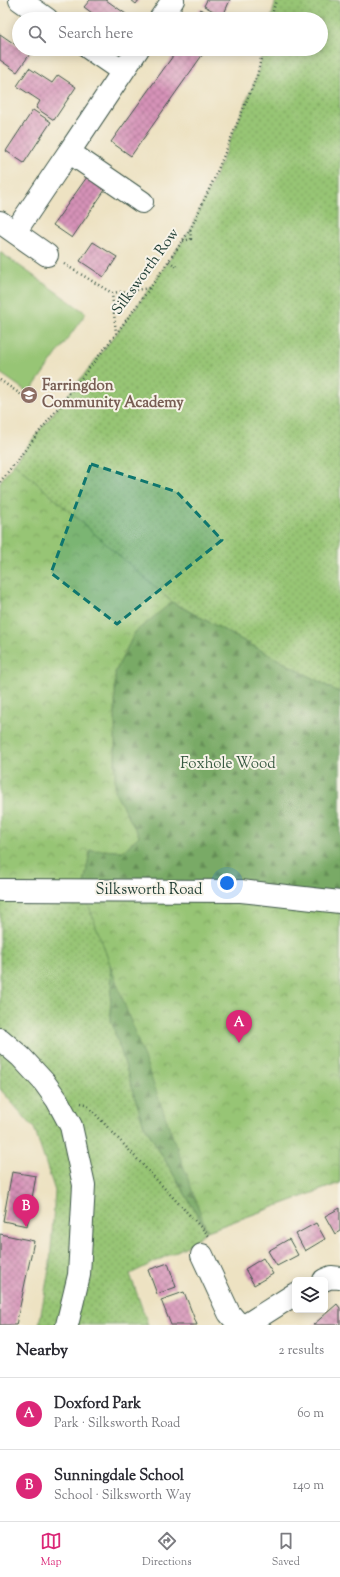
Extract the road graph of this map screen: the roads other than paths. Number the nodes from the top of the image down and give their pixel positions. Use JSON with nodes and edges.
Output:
{"nodes":[{"id":1,"x":20,"y":0,"type":"edge"},
{"id":2,"x":173,"y":0,"type":"edge"},
{"id":3,"x":37,"y":12,"type":"edge"},
{"id":4,"x":165,"y":12,"type":"edge"},
{"id":5,"x":100,"y":56,"type":"edge"},
{"id":6,"x":133,"y":56,"type":"edge"},
{"id":7,"x":122,"y":71,"type":"junction"},
{"id":8,"x":69,"y":152,"type":"junction"},
{"id":9,"x":142,"y":202,"type":"dead end"},
{"id":10,"x":7,"y":227,"type":"edge"},
{"id":11,"x":47,"y":255,"type":"road end"},
{"id":12,"x":30,"y":889,"type":"junction"},
{"id":13,"x":0,"y":890,"type":"edge"},
{"id":14,"x":340,"y":902,"type":"edge"},
{"id":15,"x":0,"y":903,"type":"edge"},
{"id":16,"x":0,"y":1038,"type":"edge"},
{"id":17,"x":202,"y":1255,"type":"road end"},
{"id":18,"x":328,"y":1278,"type":"edge"},
{"id":19,"x":340,"y":1278,"type":"edge"},
{"id":20,"x":292,"y":1296,"type":"edge"},
{"id":21,"x":67,"y":1325,"type":"edge"},
{"id":22,"x":239,"y":1325,"type":"edge"},
{"id":23,"x":246,"y":1325,"type":"edge"}],
"edges":[{"from":1,"to":3,"type":"street"},
{"from":2,"to":4,"type":"street"},
{"from":5,"to":7,"type":"street"},
{"from":6,"to":7,"type":"street"},
{"from":7,"to":8,"type":"street"},
{"from":8,"to":9,"type":"street"},
{"from":8,"to":10,"type":"street"},
{"from":10,"to":11,"type":"street"},
{"from":12,"to":13,"type":"street","name":"Silksworth Road"},
{"from":12,"to":14,"type":"street","name":"Silksworth Road"},
{"from":12,"to":15,"type":"street","name":"Silksworth Road"},
{"from":16,"to":21,"type":"street"},
{"from":17,"to":22,"type":"street"},
{"from":18,"to":19,"type":"street"},
{"from":20,"to":23,"type":"street"}]}
